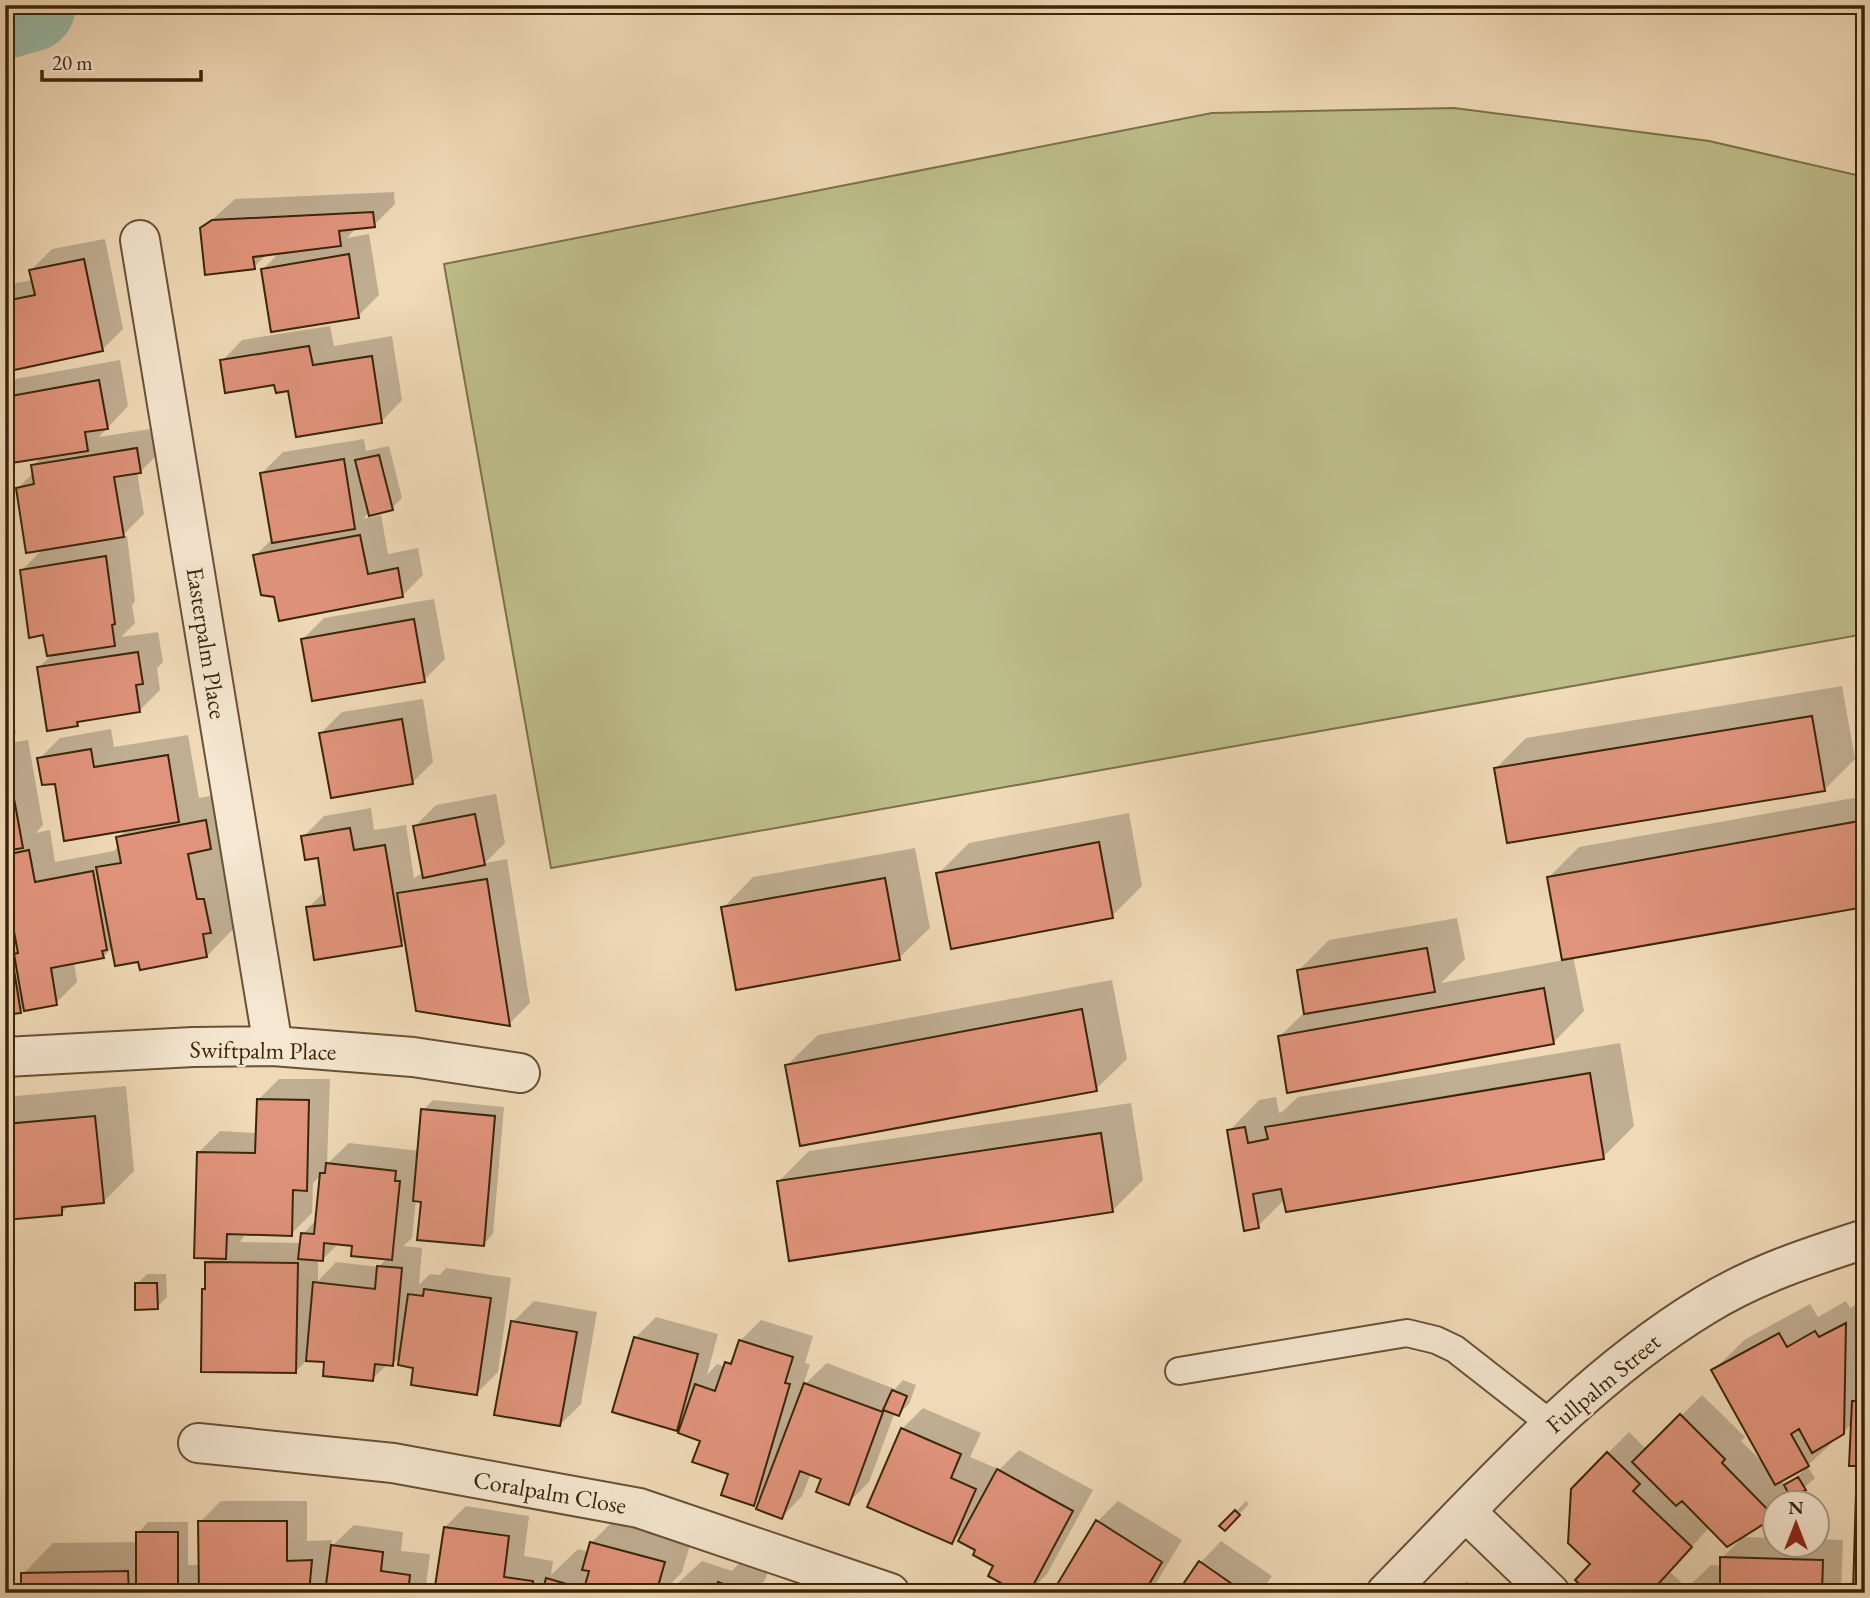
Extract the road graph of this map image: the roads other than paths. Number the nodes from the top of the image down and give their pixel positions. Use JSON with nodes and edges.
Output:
{"nodes":[{"id":1,"x":140,"y":240,"type":"dead end"},
{"id":2,"x":273,"y":1046,"type":"junction"},
{"id":3,"x":5,"y":1058,"type":"edge"},
{"id":4,"x":520,"y":1073,"type":"dead end"},
{"id":5,"x":1865,"y":1239,"type":"edge"},
{"id":6,"x":1179,"y":1371,"type":"dead end"},
{"id":7,"x":1550,"y":1424,"type":"junction"},
{"id":8,"x":198,"y":1443,"type":"dead end"},
{"id":9,"x":1466,"y":1512,"type":"junction"},
{"id":10,"x":890,"y":1593,"type":"edge"},
{"id":11,"x":1386,"y":1593,"type":"edge"},
{"id":12,"x":1550,"y":1593,"type":"edge"}],
"edges":[{"from":1,"to":2,"type":"street","name":"Easterpalm Place"},
{"from":2,"to":3,"type":"street","name":"Swiftpalm Place"},
{"from":2,"to":4,"type":"street","name":"Swiftpalm Place"},
{"from":5,"to":7,"type":"street","name":"Fullpalm Street"},
{"from":6,"to":7,"type":"lane"},
{"from":7,"to":9,"type":"street","name":"Fullpalm Street"},
{"from":8,"to":10,"type":"street","name":"Coralpalm Close"},
{"from":9,"to":11,"type":"street","name":"Fullpalm Street"},
{"from":9,"to":12,"type":"street"}]}
